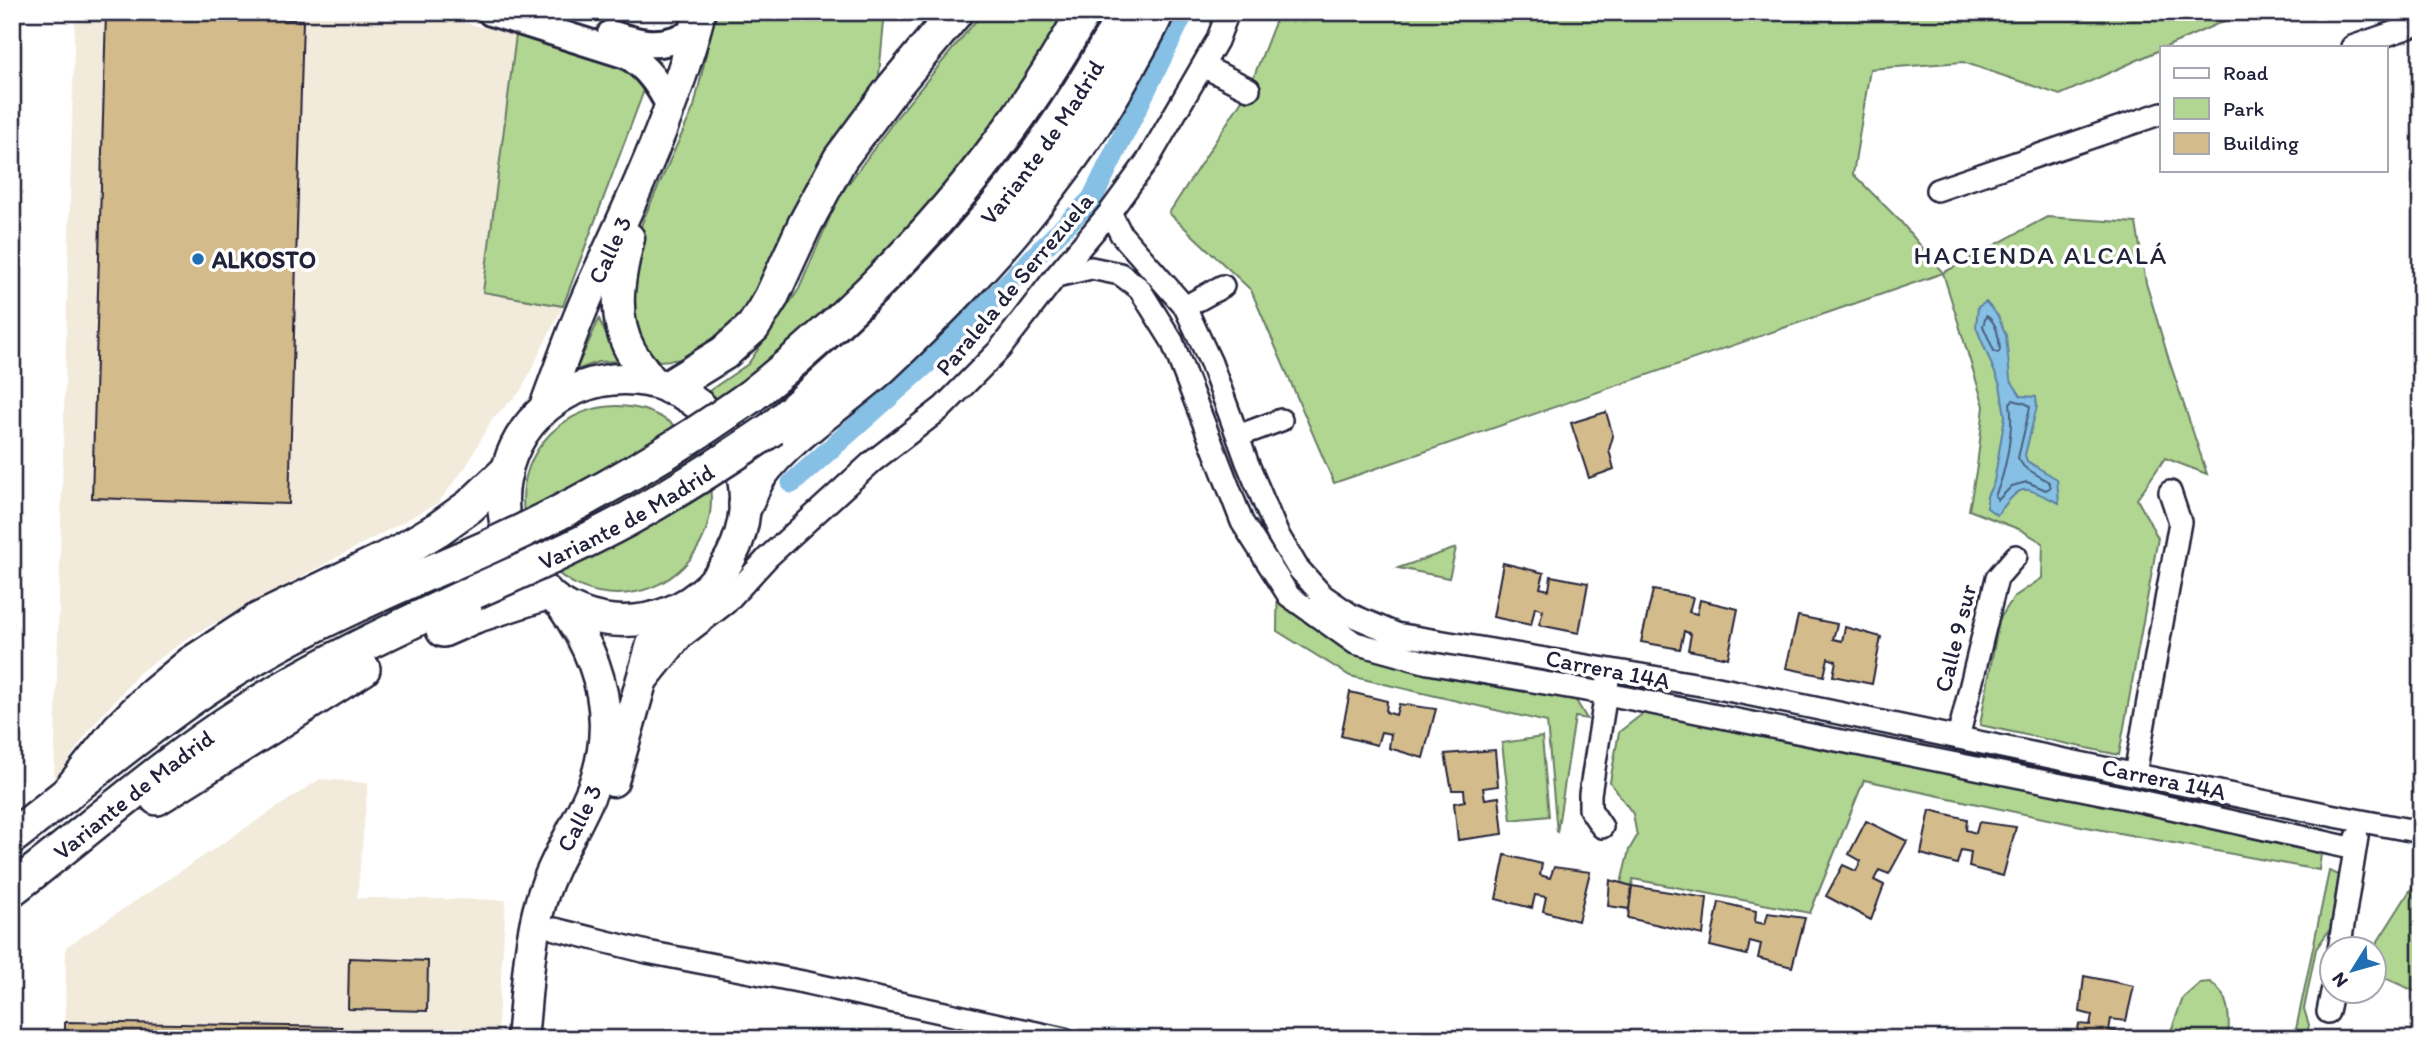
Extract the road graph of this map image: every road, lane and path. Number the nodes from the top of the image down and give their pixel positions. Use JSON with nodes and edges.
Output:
{"nodes":[{"id":1,"x":491,"y":12,"type":"edge"},
{"id":2,"x":542,"y":12,"type":"edge"},
{"id":3,"x":956,"y":12,"type":"edge"},
{"id":4,"x":1084,"y":12,"type":"edge"},
{"id":5,"x":1125,"y":12,"type":"edge"},
{"id":6,"x":1157,"y":12,"type":"edge"},
{"id":7,"x":1228,"y":12,"type":"edge"},
{"id":8,"x":697,"y":23,"type":"edge"},
{"id":9,"x":2421,"y":23,"type":"edge"},
{"id":10,"x":2355,"y":46,"type":"edge"},
{"id":11,"x":1203,"y":66,"type":"junction"},
{"id":12,"x":1249,"y":89,"type":"dead end"},
{"id":13,"x":670,"y":106,"type":"junction"},
{"id":14,"x":2160,"y":114,"type":"edge"},
{"id":15,"x":645,"y":173,"type":"junction"},
{"id":16,"x":1937,"y":190,"type":"dead end"},
{"id":17,"x":1110,"y":212,"type":"junction"},
{"id":18,"x":1056,"y":276,"type":"junction"},
{"id":19,"x":1223,"y":286,"type":"dead end"},
{"id":20,"x":1185,"y":307,"type":"junction"},
{"id":21,"x":660,"y":384,"type":"junction"},
{"id":22,"x":545,"y":407,"type":"junction"},
{"id":23,"x":1281,"y":420,"type":"dead end"},
{"id":24,"x":1238,"y":436,"type":"junction"},
{"id":25,"x":505,"y":473,"type":"junction"},
{"id":26,"x":2170,"y":492,"type":"dead end"},
{"id":27,"x":746,"y":504,"type":"junction"},
{"id":28,"x":2016,"y":556,"type":"dead end"},
{"id":29,"x":553,"y":599,"type":"junction"},
{"id":30,"x":675,"y":611,"type":"junction"},
{"id":31,"x":1610,"y":671,"type":"junction"},
{"id":32,"x":638,"y":692,"type":"junction"},
{"id":33,"x":1606,"y":694,"type":"junction"},
{"id":34,"x":1958,"y":738,"type":"junction"},
{"id":35,"x":2135,"y":774,"type":"junction"},
{"id":36,"x":63,"y":797,"type":"junction"},
{"id":37,"x":2360,"y":821,"type":"junction"},
{"id":38,"x":1602,"y":827,"type":"dead end"},
{"id":39,"x":2421,"y":832,"type":"edge"},
{"id":40,"x":12,"y":837,"type":"edge"},
{"id":41,"x":2355,"y":849,"type":"junction"},
{"id":42,"x":62,"y":851,"type":"junction"},
{"id":43,"x":12,"y":889,"type":"edge"},
{"id":44,"x":555,"y":929,"type":"junction"},
{"id":45,"x":2341,"y":936,"type":"edge"},
{"id":46,"x":522,"y":1039,"type":"edge"},
{"id":47,"x":541,"y":1039,"type":"edge"},
{"id":48,"x":1065,"y":1039,"type":"edge"}],
"edges":[{"from":1,"to":13,"type":"street"},
{"from":2,"to":8,"type":"street"},
{"from":3,"to":21,"type":"main road"},
{"from":4,"to":36,"type":"main road","name":"Variante de Madrid","bridge":true},
{"from":5,"to":42,"type":"main road","name":"Variante de Madrid","bridge":true},
{"from":6,"to":27,"type":"main road"},
{"from":7,"to":11,"type":"street","name":"Paralela de Serrezuela"},
{"from":8,"to":13,"type":"main road","name":"Calle 3"},
{"from":9,"to":10,"type":"street"},
{"from":11,"to":12,"type":"street"},
{"from":11,"to":17,"type":"street","name":"Paralela de Serrezuela"},
{"from":13,"to":15,"type":"main road","name":"Calle 3"},
{"from":14,"to":16,"type":"street"},
{"from":15,"to":21,"type":"main road","name":"Calle 3"},
{"from":15,"to":22,"type":"main road","name":"Calle 3"},
{"from":17,"to":18,"type":"street","name":"Paralela de Serrezuela"},
{"from":17,"to":20,"type":"street","name":"Carrera 14A"},
{"from":18,"to":32,"type":"street","name":"Paralela de Serrezuela"},
{"from":18,"to":33,"type":"street","name":"Carrera 14A"},
{"from":19,"to":20,"type":"street"},
{"from":20,"to":24,"type":"street","name":"Carrera 14A"},
{"from":21,"to":22,"type":"main road"},
{"from":21,"to":27,"type":"main road"},
{"from":22,"to":25,"type":"main road"},
{"from":23,"to":24,"type":"street"},
{"from":24,"to":31,"type":"street","name":"Carrera 14A"},
{"from":25,"to":29,"type":"main road"},
{"from":25,"to":36,"type":"main road"},
{"from":26,"to":35,"type":"street"},
{"from":27,"to":30,"type":"main road"},
{"from":28,"to":34,"type":"street","name":"Calle 9 sur"},
{"from":29,"to":30,"type":"main road"},
{"from":29,"to":42,"type":"main road"},
{"from":29,"to":46,"type":"main road","name":"Calle 3"},
{"from":30,"to":32,"type":"main road","name":"Calle 3"},
{"from":31,"to":33,"type":"street"},
{"from":31,"to":34,"type":"street","name":"Carrera 14A"},
{"from":32,"to":44,"type":"main road","name":"Calle 3"},
{"from":33,"to":38,"type":"street"},
{"from":33,"to":41,"type":"street","name":"Carrera 14A"},
{"from":34,"to":35,"type":"street","name":"Carrera 14A"},
{"from":35,"to":37,"type":"street","name":"Carrera 14A"},
{"from":36,"to":40,"type":"main road","name":"Variante de Madrid"},
{"from":37,"to":39,"type":"street","name":"Carrera 14A"},
{"from":37,"to":41,"type":"street"},
{"from":41,"to":45,"type":"street"},
{"from":42,"to":43,"type":"main road","name":"Variante de Madrid"},
{"from":44,"to":47,"type":"main road","name":"Calle 3"},
{"from":44,"to":48,"type":"street"}]}
